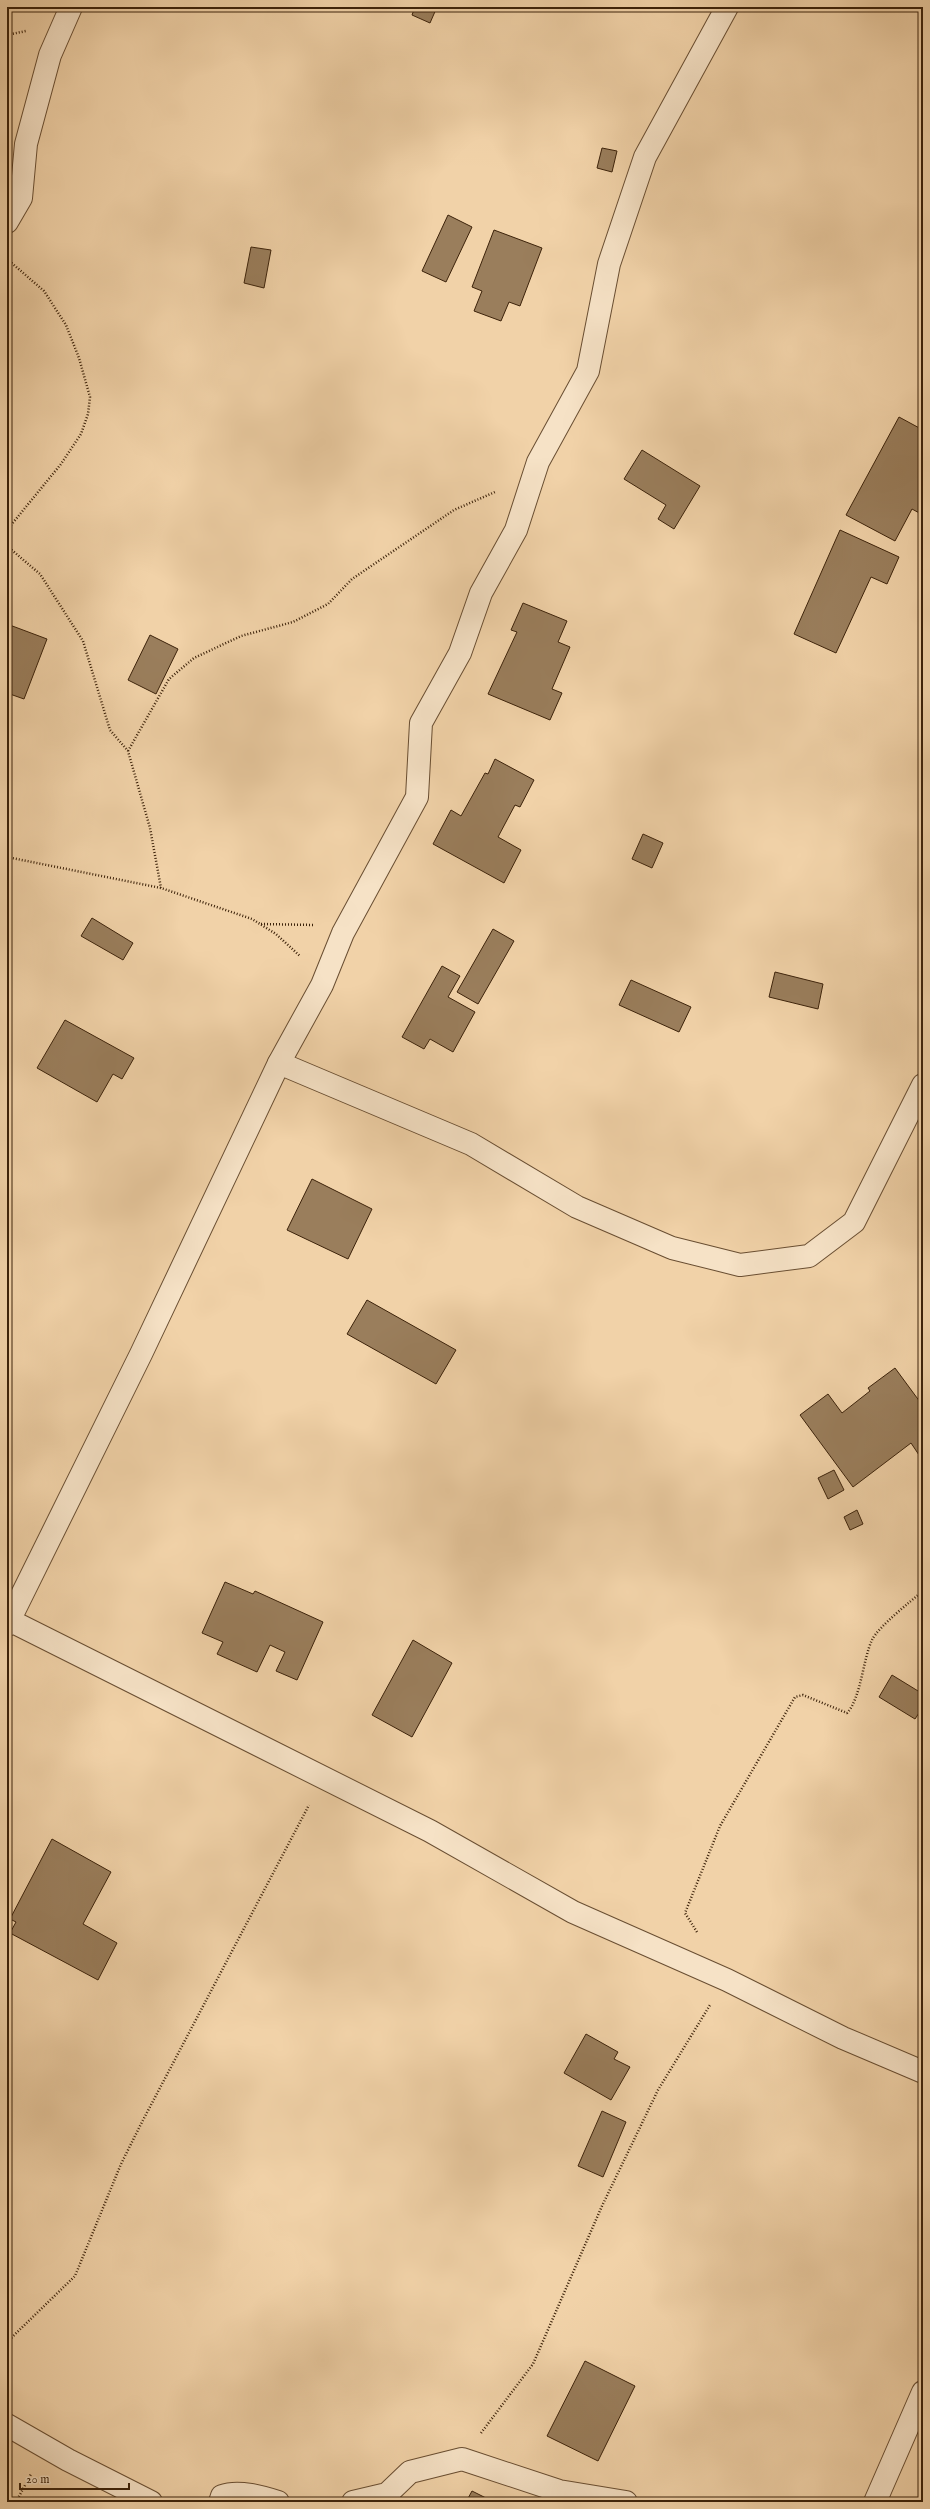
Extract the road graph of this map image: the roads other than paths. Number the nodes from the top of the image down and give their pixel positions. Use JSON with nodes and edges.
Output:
{"nodes":[{"id":1,"x":71,"y":7,"type":"edge"},
{"id":2,"x":728,"y":7,"type":"edge"},
{"id":3,"x":7,"y":222,"type":"edge"},
{"id":4,"x":279,"y":1063,"type":"junction"},
{"id":5,"x":923,"y":1085,"type":"edge"},
{"id":6,"x":8,"y":1621,"type":"edge"},
{"id":7,"x":923,"y":2072,"type":"edge"},
{"id":8,"x":923,"y":2392,"type":"edge"},
{"id":9,"x":7,"y":2425,"type":"edge"},
{"id":10,"x":151,"y":2502,"type":"edge"},
{"id":11,"x":220,"y":2502,"type":"edge"},
{"id":12,"x":278,"y":2502,"type":"edge"},
{"id":13,"x":352,"y":2502,"type":"edge"},
{"id":14,"x":626,"y":2502,"type":"edge"},
{"id":15,"x":875,"y":2502,"type":"edge"}],
"edges":[{"from":1,"to":3,"type":"street"},
{"from":2,"to":4,"type":"street"},
{"from":4,"to":5,"type":"street"},
{"from":4,"to":6,"type":"street"},
{"from":6,"to":7,"type":"street"},
{"from":8,"to":15,"type":"street"},
{"from":9,"to":10,"type":"street"},
{"from":11,"to":12,"type":"street"},
{"from":13,"to":14,"type":"street"}]}
